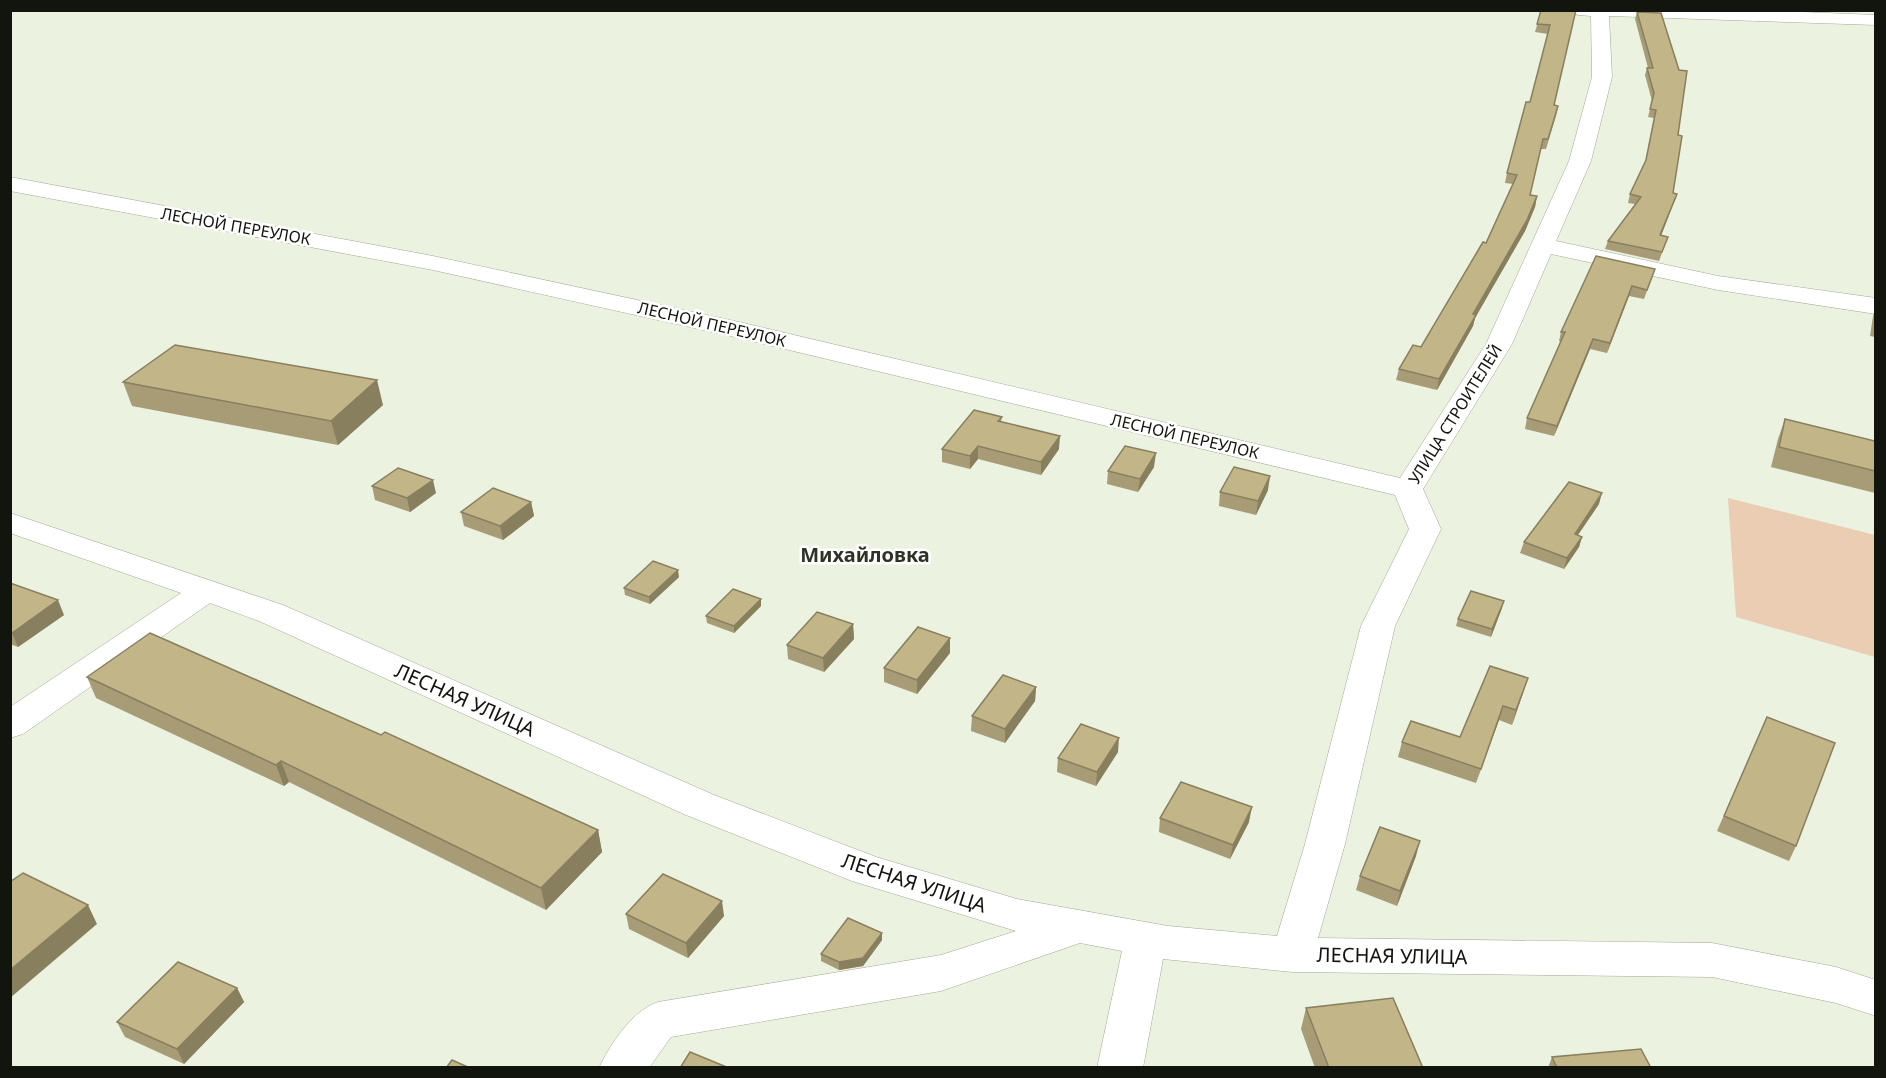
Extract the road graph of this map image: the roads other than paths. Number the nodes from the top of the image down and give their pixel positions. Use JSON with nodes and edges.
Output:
{"nodes":[{"id":1,"x":1589,"y":11,"type":"edge"},
{"id":2,"x":1875,"y":20,"type":"edge"},
{"id":3,"x":10,"y":184,"type":"edge"},
{"id":4,"x":1543,"y":245,"type":"junction"},
{"id":5,"x":1875,"y":306,"type":"edge"},
{"id":6,"x":1408,"y":489,"type":"junction"},
{"id":7,"x":10,"y":522,"type":"edge"},
{"id":8,"x":206,"y":591,"type":"junction"},
{"id":9,"x":10,"y":725,"type":"edge"},
{"id":10,"x":1080,"y":926,"type":"junction"},
{"id":11,"x":1146,"y":939,"type":"junction"},
{"id":12,"x":1292,"y":955,"type":"junction"},
{"id":13,"x":1875,"y":998,"type":"edge"},
{"id":14,"x":622,"y":1068,"type":"edge"},
{"id":15,"x":1120,"y":1068,"type":"edge"}],
"edges":[{"from":1,"to":2,"type":"street"},
{"from":1,"to":4,"type":"street","name":"УЛИЦА СТРОИТЕЛЕЙ"},
{"from":3,"to":6,"type":"street","name":"ЛЕСНОЙ ПЕРЕУЛОК"},
{"from":4,"to":5,"type":"street"},
{"from":4,"to":6,"type":"street","name":"УЛИЦА СТРОИТЕЛЕЙ"},
{"from":6,"to":12,"type":"street","name":"УЛИЦА СТРОИТЕЛЕЙ"},
{"from":7,"to":8,"type":"street","name":"ЛЕСНАЯ УЛИЦА"},
{"from":8,"to":9,"type":"street"},
{"from":8,"to":10,"type":"street","name":"ЛЕСНАЯ УЛИЦА"},
{"from":10,"to":11,"type":"street","name":"ЛЕСНАЯ УЛИЦА"},
{"from":10,"to":14,"type":"street"},
{"from":11,"to":12,"type":"street","name":"ЛЕСНАЯ УЛИЦА"},
{"from":11,"to":15,"type":"street"},
{"from":12,"to":13,"type":"street","name":"ЛЕСНАЯ УЛИЦА"}]}
